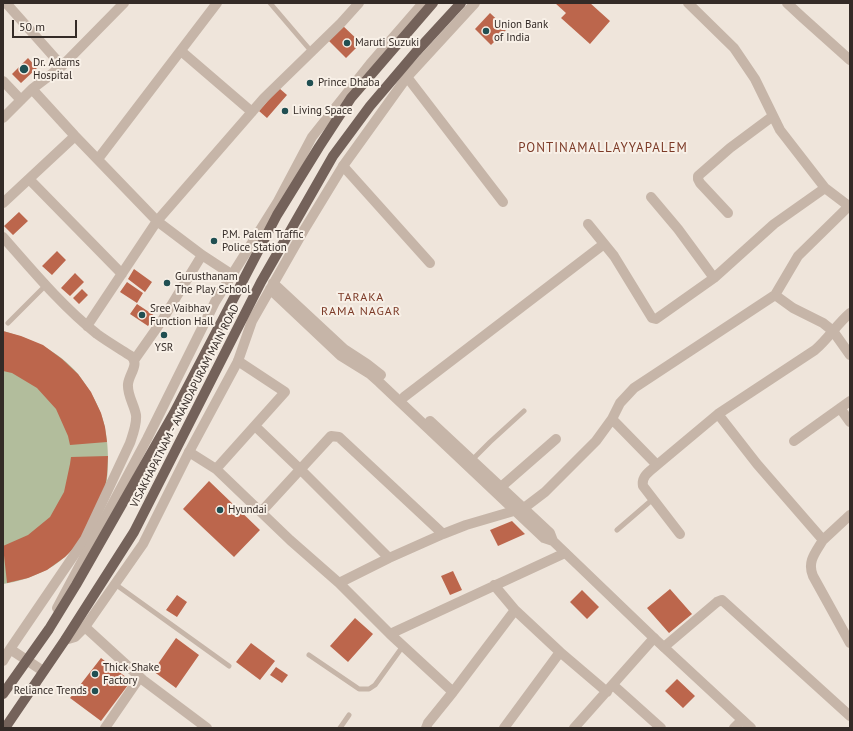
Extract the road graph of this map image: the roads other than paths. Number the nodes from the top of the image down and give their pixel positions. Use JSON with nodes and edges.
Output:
{"nodes":[{"id":1,"x":6,"y":3,"type":"edge"},
{"id":2,"x":124,"y":3,"type":"edge"},
{"id":3,"x":217,"y":3,"type":"edge"},
{"id":4,"x":270,"y":3,"type":"edge"},
{"id":5,"x":359,"y":3,"type":"edge"},
{"id":6,"x":423,"y":3,"type":"edge"},
{"id":7,"x":433,"y":3,"type":"edge"},
{"id":8,"x":461,"y":3,"type":"edge"},
{"id":9,"x":475,"y":3,"type":"edge"},
{"id":10,"x":688,"y":3,"type":"edge"},
{"id":11,"x":787,"y":3,"type":"edge"},
{"id":12,"x":181,"y":51,"type":"junction"},
{"id":13,"x":311,"y":51,"type":"junction"},
{"id":14,"x":850,"y":60,"type":"edge"},
{"id":15,"x":62,"y":66,"type":"junction"},
{"id":16,"x":407,"y":77,"type":"junction"},
{"id":17,"x":3,"y":81,"type":"edge"},
{"id":18,"x":32,"y":89,"type":"junction"},
{"id":19,"x":22,"y":100,"type":"junction"},
{"id":20,"x":252,"y":112,"type":"junction"},
{"id":21,"x":773,"y":116,"type":"junction"},
{"id":22,"x":3,"y":118,"type":"edge"},
{"id":23,"x":75,"y":136,"type":"junction"},
{"id":24,"x":98,"y":159,"type":"junction"},
{"id":25,"x":343,"y":166,"type":"junction"},
{"id":26,"x":29,"y":179,"type":"junction"},
{"id":27,"x":825,"y":188,"type":"junction"},
{"id":28,"x":651,"y":197,"type":"dead end"},
{"id":29,"x":502,"y":202,"type":"dead end"},
{"id":30,"x":3,"y":203,"type":"edge"},
{"id":31,"x":849,"y":206,"type":"edge"},
{"id":32,"x":728,"y":213,"type":"dead end"},
{"id":33,"x":157,"y":221,"type":"junction"},
{"id":34,"x":588,"y":224,"type":"dead end"},
{"id":35,"x":3,"y":237,"type":"edge"},
{"id":36,"x":604,"y":244,"type":"junction"},
{"id":37,"x":202,"y":255,"type":"junction"},
{"id":38,"x":430,"y":262,"type":"dead end"},
{"id":39,"x":122,"y":274,"type":"junction"},
{"id":40,"x":231,"y":274,"type":"junction"},
{"id":41,"x":714,"y":278,"type":"junction"},
{"id":42,"x":46,"y":285,"type":"junction"},
{"id":43,"x":271,"y":286,"type":"junction"},
{"id":44,"x":775,"y":295,"type":"junction"},
{"id":45,"x":850,"y":313,"type":"edge"},
{"id":46,"x":8,"y":323,"type":"dead end"},
{"id":47,"x":87,"y":326,"type":"junction"},
{"id":48,"x":833,"y":331,"type":"junction"},
{"id":49,"x":850,"y":355,"type":"edge"},
{"id":50,"x":135,"y":359,"type":"junction"},
{"id":51,"x":238,"y":362,"type":"junction"},
{"id":52,"x":404,"y":397,"type":"junction"},
{"id":53,"x":850,"y":401,"type":"edge"},
{"id":54,"x":840,"y":408,"type":"junction"},
{"id":55,"x":524,"y":411,"type":"dead end"},
{"id":56,"x":718,"y":414,"type":"junction"},
{"id":57,"x":612,"y":419,"type":"junction"},
{"id":58,"x":850,"y":422,"type":"edge"},
{"id":59,"x":256,"y":426,"type":"junction"},
{"id":60,"x":134,"y":431,"type":"junction"},
{"id":61,"x":147,"y":439,"type":"junction"},
{"id":62,"x":556,"y":439,"type":"dead end"},
{"id":63,"x":794,"y":440,"type":"dead end"},
{"id":64,"x":189,"y":452,"type":"junction"},
{"id":65,"x":472,"y":460,"type":"junction"},
{"id":66,"x":657,"y":465,"type":"junction"},
{"id":67,"x":216,"y":469,"type":"junction"},
{"id":68,"x":301,"y":470,"type":"junction"},
{"id":69,"x":501,"y":487,"type":"junction"},
{"id":70,"x":653,"y":500,"type":"junction"},
{"id":71,"x":520,"y":510,"type":"junction"},
{"id":72,"x":261,"y":512,"type":"junction"},
{"id":73,"x":850,"y":515,"type":"edge"},
{"id":74,"x":617,"y":530,"type":"dead end"},
{"id":75,"x":444,"y":534,"type":"junction"},
{"id":76,"x":680,"y":534,"type":"dead end"},
{"id":77,"x":823,"y":540,"type":"junction"},
{"id":78,"x":565,"y":553,"type":"junction"},
{"id":79,"x":389,"y":558,"type":"junction"},
{"id":80,"x":339,"y":583,"type":"junction"},
{"id":81,"x":115,"y":584,"type":"junction"},
{"id":82,"x":494,"y":586,"type":"junction"},
{"id":83,"x":515,"y":610,"type":"junction"},
{"id":84,"x":85,"y":627,"type":"junction"},
{"id":85,"x":49,"y":629,"type":"junction"},
{"id":86,"x":390,"y":634,"type":"junction"},
{"id":87,"x":654,"y":638,"type":"junction"},
{"id":88,"x":65,"y":640,"type":"junction"},
{"id":89,"x":850,"y":643,"type":"edge"},
{"id":90,"x":403,"y":646,"type":"junction"},
{"id":91,"x":664,"y":648,"type":"junction"},
{"id":92,"x":10,"y":649,"type":"junction"},
{"id":93,"x":560,"y":652,"type":"junction"},
{"id":94,"x":309,"y":655,"type":"dead end"},
{"id":95,"x":26,"y":660,"type":"junction"},
{"id":96,"x":3,"y":661,"type":"edge"},
{"id":97,"x":229,"y":666,"type":"dead end"},
{"id":98,"x":43,"y":671,"type":"junction"},
{"id":99,"x":140,"y":677,"type":"junction"},
{"id":100,"x":610,"y":688,"type":"junction"},
{"id":101,"x":453,"y":692,"type":"junction"},
{"id":102,"x":3,"y":694,"type":"edge"},
{"id":103,"x":349,"y":715,"type":"dead end"},
{"id":104,"x":850,"y":716,"type":"edge"},
{"id":105,"x":742,"y":720,"type":"junction"},
{"id":106,"x":5,"y":728,"type":"edge"},
{"id":107,"x":105,"y":728,"type":"edge"},
{"id":108,"x":207,"y":728,"type":"edge"},
{"id":109,"x":340,"y":728,"type":"edge"},
{"id":110,"x":426,"y":728,"type":"edge"},
{"id":111,"x":504,"y":728,"type":"edge"},
{"id":112,"x":574,"y":728,"type":"edge"},
{"id":113,"x":661,"y":728,"type":"edge"},
{"id":114,"x":734,"y":728,"type":"edge"},
{"id":115,"x":751,"y":728,"type":"edge"}],
"edges":[{"from":1,"to":15,"type":"street"},
{"from":2,"to":15,"type":"street"},
{"from":3,"to":12,"type":"street"},
{"from":4,"to":13,"type":"lane"},
{"from":5,"to":13,"type":"street"},
{"from":6,"to":40,"type":"street"},
{"from":7,"to":85,"type":"main road","name":"VISAKHAPATNAM - ANANDAPURAM MAIN ROAD"},
{"from":8,"to":88,"type":"main road","name":"VISAKHAPATNAM - ANANDAPURAM MAIN ROAD"},
{"from":9,"to":16,"type":"street"},
{"from":10,"to":21,"type":"street"},
{"from":11,"to":14,"type":"street"},
{"from":12,"to":20,"type":"street"},
{"from":12,"to":24,"type":"street"},
{"from":13,"to":20,"type":"street"},
{"from":15,"to":18,"type":"street"},
{"from":16,"to":25,"type":"street"},
{"from":16,"to":29,"type":"street"},
{"from":17,"to":19,"type":"street"},
{"from":18,"to":19,"type":"street"},
{"from":18,"to":23,"type":"street"},
{"from":19,"to":22,"type":"street"},
{"from":20,"to":33,"type":"street"},
{"from":21,"to":27,"type":"street"},
{"from":21,"to":32,"type":"street"},
{"from":23,"to":24,"type":"street"},
{"from":23,"to":26,"type":"street"},
{"from":24,"to":33,"type":"street"},
{"from":25,"to":38,"type":"street"},
{"from":25,"to":43,"type":"street"},
{"from":26,"to":30,"type":"street"},
{"from":26,"to":39,"type":"street"},
{"from":27,"to":31,"type":"street"},
{"from":27,"to":41,"type":"street"},
{"from":28,"to":41,"type":"street"},
{"from":31,"to":44,"type":"street"},
{"from":33,"to":37,"type":"street"},
{"from":33,"to":39,"type":"street"},
{"from":34,"to":36,"type":"street"},
{"from":35,"to":42,"type":"street"},
{"from":36,"to":41,"type":"street"},
{"from":36,"to":52,"type":"street"},
{"from":37,"to":40,"type":"street"},
{"from":37,"to":50,"type":"street"},
{"from":39,"to":47,"type":"street"},
{"from":40,"to":61,"type":"street"},
{"from":42,"to":46,"type":"lane"},
{"from":42,"to":47,"type":"street"},
{"from":43,"to":51,"type":"street"},
{"from":43,"to":52,"type":"street"},
{"from":43,"to":71,"type":"street"},
{"from":44,"to":48,"type":"street"},
{"from":44,"to":57,"type":"street"},
{"from":45,"to":48,"type":"street"},
{"from":47,"to":50,"type":"street"},
{"from":48,"to":49,"type":"street"},
{"from":48,"to":56,"type":"street"},
{"from":50,"to":60,"type":"street"},
{"from":51,"to":59,"type":"street"},
{"from":51,"to":64,"type":"street"},
{"from":52,"to":65,"type":"street"},
{"from":53,"to":54,"type":"street"},
{"from":54,"to":58,"type":"street"},
{"from":54,"to":63,"type":"street"},
{"from":55,"to":65,"type":"lane"},
{"from":56,"to":66,"type":"street"},
{"from":56,"to":77,"type":"street"},
{"from":57,"to":66,"type":"street"},
{"from":57,"to":71,"type":"street"},
{"from":59,"to":67,"type":"street"},
{"from":59,"to":68,"type":"street"},
{"from":60,"to":61,"type":"street"},
{"from":60,"to":92,"type":"street"},
{"from":61,"to":85,"type":"street"},
{"from":62,"to":69,"type":"street"},
{"from":64,"to":67,"type":"street"},
{"from":64,"to":81,"type":"street"},
{"from":65,"to":69,"type":"street"},
{"from":66,"to":70,"type":"street"},
{"from":67,"to":72,"type":"street"},
{"from":68,"to":72,"type":"street"},
{"from":68,"to":75,"type":"street"},
{"from":68,"to":79,"type":"street"},
{"from":69,"to":71,"type":"street"},
{"from":70,"to":74,"type":"lane"},
{"from":70,"to":76,"type":"street"},
{"from":71,"to":75,"type":"street"},
{"from":71,"to":78,"type":"street"},
{"from":72,"to":80,"type":"street"},
{"from":73,"to":77,"type":"street"},
{"from":75,"to":79,"type":"street"},
{"from":77,"to":89,"type":"street"},
{"from":78,"to":82,"type":"street"},
{"from":78,"to":87,"type":"street"},
{"from":79,"to":80,"type":"street"},
{"from":80,"to":86,"type":"street"},
{"from":81,"to":84,"type":"street"},
{"from":81,"to":97,"type":"lane"},
{"from":82,"to":83,"type":"street"},
{"from":82,"to":86,"type":"street"},
{"from":83,"to":93,"type":"street"},
{"from":83,"to":101,"type":"street"},
{"from":84,"to":88,"type":"street"},
{"from":84,"to":99,"type":"street"},
{"from":85,"to":95,"type":"main road","name":"VISAKHAPATNAM - ANANDAPURAM MAIN ROAD"},
{"from":86,"to":90,"type":"street"},
{"from":87,"to":91,"type":"street"},
{"from":87,"to":100,"type":"street"},
{"from":88,"to":98,"type":"main road","name":"VISAKHAPATNAM - ANANDAPURAM MAIN ROAD"},
{"from":90,"to":94,"type":"lane"},
{"from":90,"to":101,"type":"street"},
{"from":91,"to":104,"type":"street"},
{"from":91,"to":105,"type":"street"},
{"from":92,"to":95,"type":"street"},
{"from":92,"to":96,"type":"street"},
{"from":93,"to":100,"type":"street"},
{"from":93,"to":111,"type":"street"},
{"from":95,"to":98,"type":"street"},
{"from":95,"to":102,"type":"main road","name":"VISAKHAPATNAM - ANANDAPURAM MAIN ROAD"},
{"from":98,"to":106,"type":"main road","name":"VISAKHAPATNAM - ANANDAPURAM MAIN ROAD"},
{"from":99,"to":107,"type":"street"},
{"from":99,"to":108,"type":"street"},
{"from":100,"to":112,"type":"street"},
{"from":100,"to":113,"type":"street"},
{"from":101,"to":110,"type":"street"},
{"from":103,"to":109,"type":"lane"},
{"from":105,"to":114,"type":"street"},
{"from":105,"to":115,"type":"street"}]}
